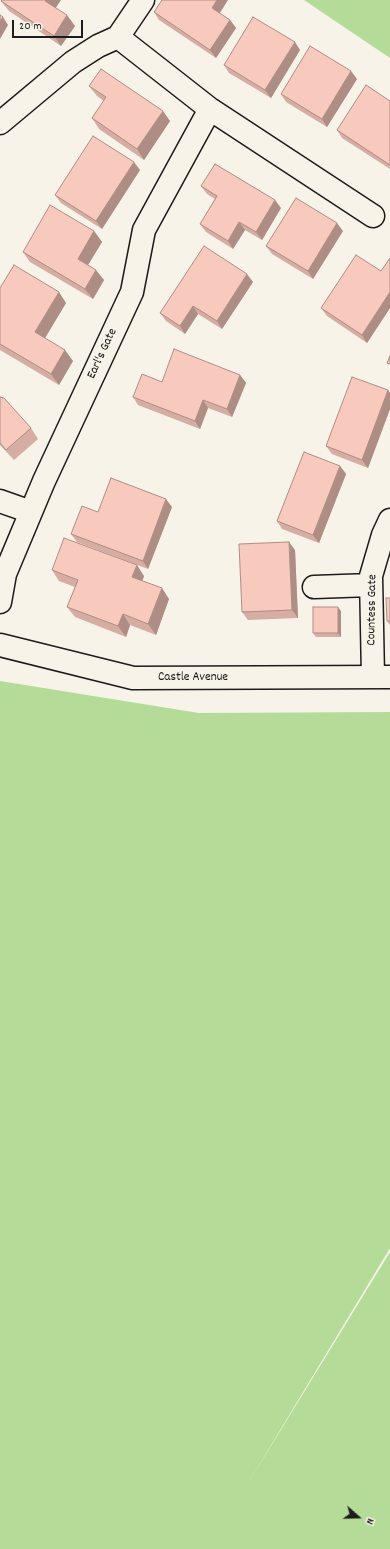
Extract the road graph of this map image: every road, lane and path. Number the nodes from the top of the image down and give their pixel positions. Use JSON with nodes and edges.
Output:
{"nodes":[{"id":1,"x":143,"y":0,"type":"edge"},
{"id":2,"x":118,"y":37,"type":"junction"},
{"id":3,"x":210,"y":109,"type":"junction"},
{"id":4,"x":0,"y":123,"type":"edge"},
{"id":5,"x":373,"y":216,"type":"dead end"},
{"id":6,"x":0,"y":501,"type":"edge"},
{"id":7,"x":31,"y":512,"type":"junction"},
{"id":8,"x":390,"y":520,"type":"edge"},
{"id":9,"x":371,"y":585,"type":"junction"},
{"id":10,"x":314,"y":587,"type":"dead end"},
{"id":11,"x":0,"y":602,"type":"edge"},
{"id":12,"x":0,"y":645,"type":"edge"},
{"id":13,"x":382,"y":677,"type":"edge"}],
"edges":[{"from":1,"to":2,"type":"street"},
{"from":2,"to":3,"type":"street"},
{"from":2,"to":4,"type":"street"},
{"from":3,"to":5,"type":"street"},
{"from":3,"to":7,"type":"street","name":"Earl's Gate"},
{"from":6,"to":7,"type":"street"},
{"from":7,"to":11,"type":"street","name":"Earl's Gate"},
{"from":8,"to":9,"type":"street","name":"Countess Gate"},
{"from":9,"to":10,"type":"street"},
{"from":9,"to":13,"type":"street","name":"Countess Gate"},
{"from":12,"to":13,"type":"street","name":"Castle Avenue"}]}
